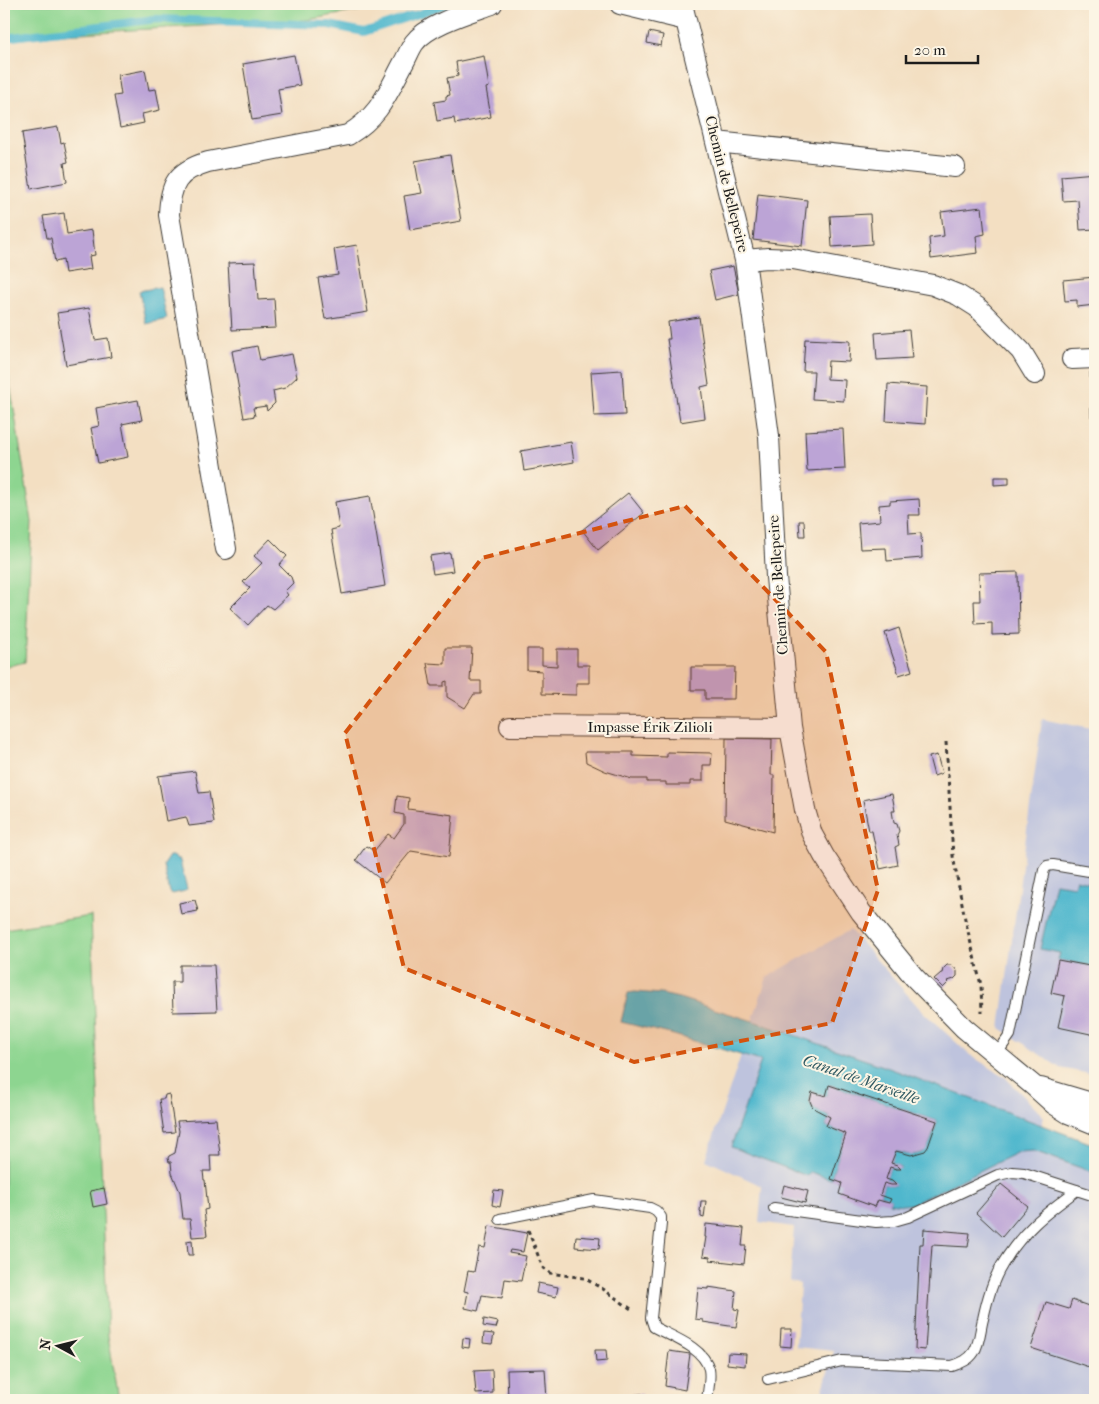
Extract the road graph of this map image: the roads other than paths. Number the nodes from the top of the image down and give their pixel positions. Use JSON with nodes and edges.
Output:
{"nodes":[{"id":1,"x":492,"y":4,"type":"edge"},
{"id":2,"x":620,"y":4,"type":"edge"},
{"id":3,"x":684,"y":12,"type":"edge"},
{"id":4,"x":716,"y":142,"type":"junction"},
{"id":5,"x":955,"y":167,"type":"dead end"},
{"id":6,"x":745,"y":260,"type":"junction"},
{"id":7,"x":1095,"y":358,"type":"edge"},
{"id":8,"x":1072,"y":359,"type":"dead end"},
{"id":9,"x":1035,"y":374,"type":"dead end"},
{"id":10,"x":226,"y":549,"type":"dead end"},
{"id":11,"x":510,"y":726,"type":"dead end"},
{"id":12,"x":790,"y":728,"type":"junction"},
{"id":13,"x":1095,"y":872,"type":"edge"},
{"id":14,"x":988,"y":1049,"type":"junction"},
{"id":15,"x":1034,"y":1086,"type":"junction"},
{"id":16,"x":1095,"y":1104,"type":"edge"},
{"id":17,"x":1095,"y":1124,"type":"edge"},
{"id":18,"x":1077,"y":1190,"type":"junction"},
{"id":19,"x":1095,"y":1196,"type":"edge"},
{"id":20,"x":774,"y":1208,"type":"dead end"},
{"id":21,"x":500,"y":1218,"type":"dead end"},
{"id":22,"x":768,"y":1379,"type":"dead end"},
{"id":23,"x":707,"y":1400,"type":"edge"}],
"edges":[{"from":1,"to":10,"type":"street"},
{"from":2,"to":3,"type":"street"},
{"from":3,"to":4,"type":"street","name":"Chemin de Bellepeire"},
{"from":4,"to":5,"type":"street"},
{"from":4,"to":6,"type":"street","name":"Chemin de Bellepeire"},
{"from":6,"to":9,"type":"street"},
{"from":6,"to":12,"type":"street","name":"Chemin de Bellepeire"},
{"from":7,"to":8,"type":"street"},
{"from":11,"to":12,"type":"street","name":"Impasse Érik Zilioli"},
{"from":12,"to":14,"type":"street","name":"Chemin de Bellepeire"},
{"from":13,"to":14,"type":"lane"},
{"from":14,"to":15,"type":"street","name":"Chemin de Bellepeire"},
{"from":15,"to":16,"type":"street","name":"Chemin de Bellepeire"},
{"from":15,"to":17,"type":"street","name":"Chemin de Bellepeire"},
{"from":18,"to":19,"type":"lane"},
{"from":18,"to":20,"type":"lane"},
{"from":18,"to":22,"type":"lane"},
{"from":21,"to":23,"type":"lane"}]}
